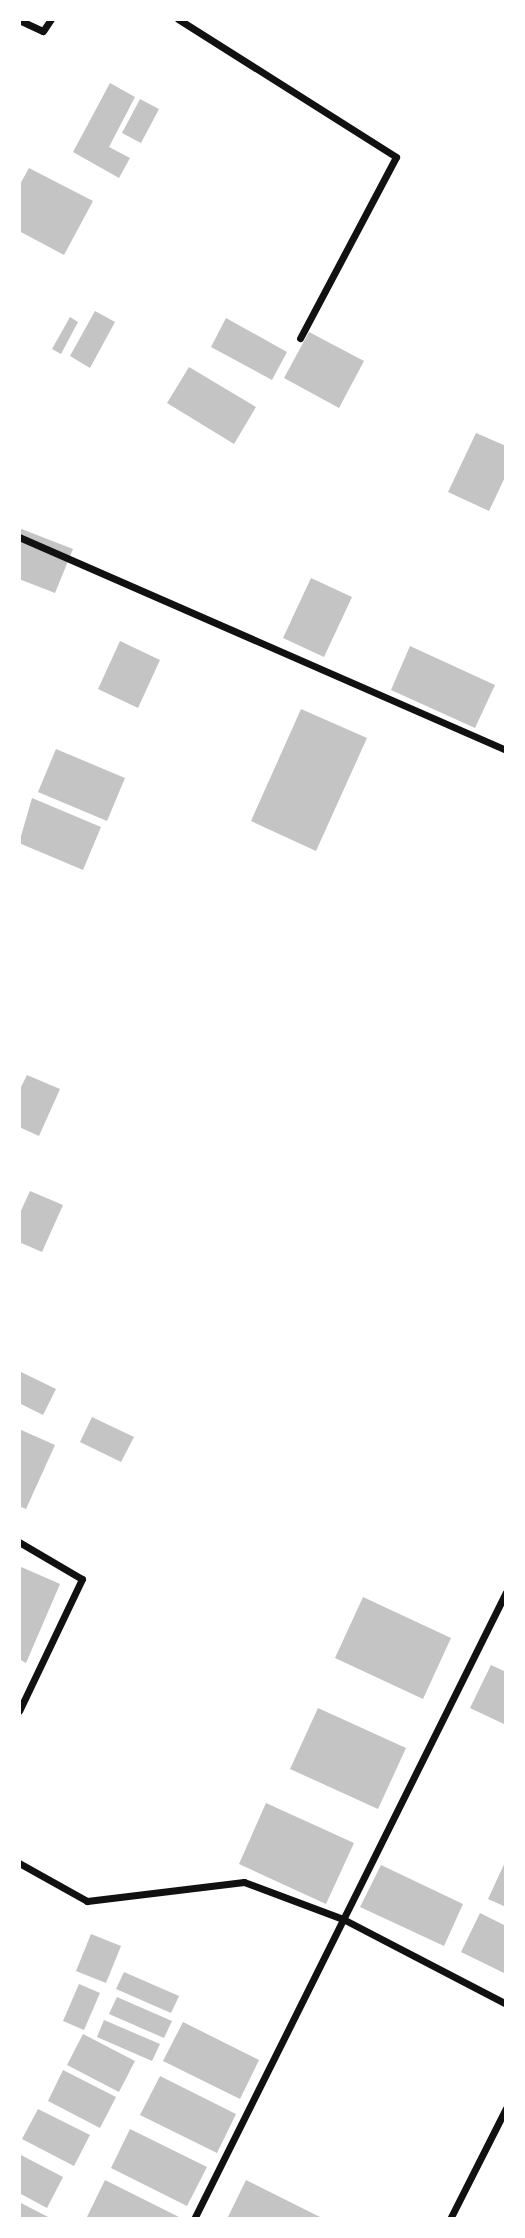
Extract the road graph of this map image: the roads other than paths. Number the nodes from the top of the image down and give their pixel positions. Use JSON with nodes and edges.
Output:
{"nodes":[{"id":1,"x":51,"y":19,"type":"edge"},
{"id":2,"x":178,"y":19,"type":"edge"},
{"id":3,"x":19,"y":20,"type":"edge"},
{"id":4,"x":300,"y":338,"type":"dead end"},
{"id":5,"x":19,"y":537,"type":"edge"},
{"id":6,"x":506,"y":751,"type":"edge"},
{"id":7,"x":19,"y":1542,"type":"edge"},
{"id":8,"x":506,"y":1592,"type":"edge"},
{"id":9,"x":19,"y":1711,"type":"edge"},
{"id":10,"x":19,"y":1863,"type":"edge"},
{"id":11,"x":343,"y":1919,"type":"junction"},
{"id":12,"x":506,"y":2004,"type":"edge"},
{"id":13,"x":506,"y":2108,"type":"edge"},
{"id":14,"x":194,"y":2219,"type":"edge"},
{"id":15,"x":450,"y":2219,"type":"edge"}],
"edges":[{"from":1,"to":3,"type":"street"},
{"from":2,"to":4,"type":"street"},
{"from":5,"to":6,"type":"street"},
{"from":7,"to":9,"type":"street"},
{"from":8,"to":11,"type":"street"},
{"from":10,"to":11,"type":"street"},
{"from":11,"to":12,"type":"street"},
{"from":11,"to":14,"type":"street"},
{"from":13,"to":15,"type":"street"}]}
